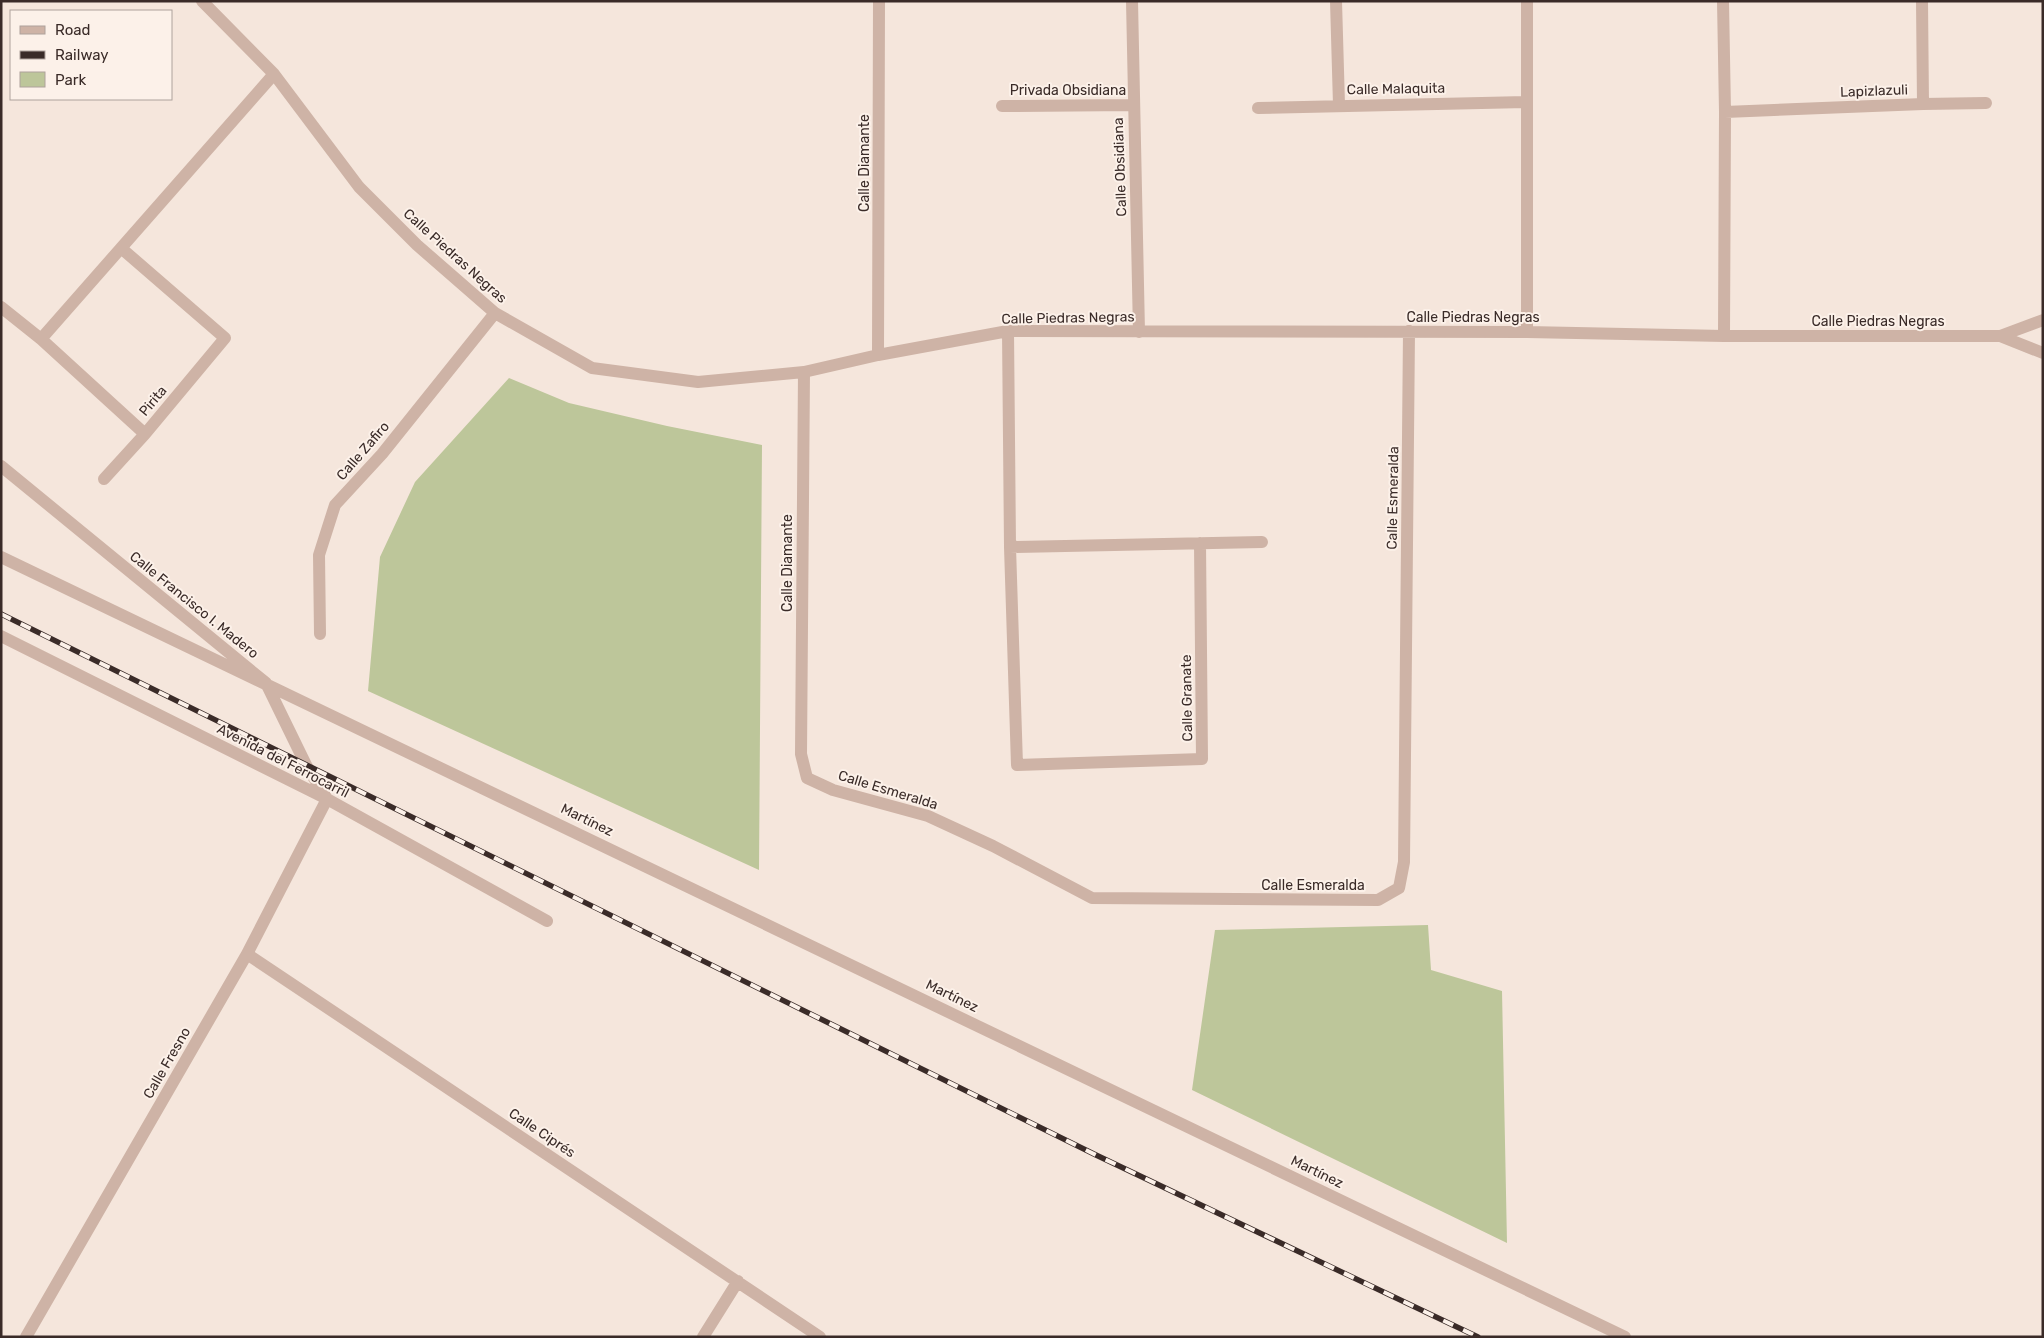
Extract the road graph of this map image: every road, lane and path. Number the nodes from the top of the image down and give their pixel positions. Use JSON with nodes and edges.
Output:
{"nodes":[{"id":1,"x":202,"y":1,"type":"edge"},
{"id":2,"x":879,"y":1,"type":"edge"},
{"id":3,"x":1132,"y":1,"type":"edge"},
{"id":4,"x":1336,"y":1,"type":"edge"},
{"id":5,"x":1527,"y":1,"type":"edge"},
{"id":6,"x":1723,"y":1,"type":"edge"},
{"id":7,"x":1922,"y":1,"type":"edge"},
{"id":8,"x":274,"y":74,"type":"junction"},
{"id":9,"x":1527,"y":102,"type":"junction"},
{"id":10,"x":1986,"y":103,"type":"dead end"},
{"id":11,"x":1339,"y":104,"type":"junction"},
{"id":12,"x":1923,"y":104,"type":"junction"},
{"id":13,"x":1133,"y":105,"type":"junction"},
{"id":14,"x":1002,"y":106,"type":"dead end"},
{"id":15,"x":1258,"y":108,"type":"dead end"},
{"id":16,"x":1725,"y":112,"type":"junction"},
{"id":17,"x":121,"y":248,"type":"junction"},
{"id":18,"x":1,"y":307,"type":"edge"},
{"id":19,"x":495,"y":313,"type":"junction"},
{"id":20,"x":2043,"y":320,"type":"edge"},
{"id":21,"x":1008,"y":331,"type":"junction"},
{"id":22,"x":1409,"y":331,"type":"junction"},
{"id":23,"x":1139,"y":332,"type":"junction"},
{"id":24,"x":1527,"y":332,"type":"junction"},
{"id":25,"x":1724,"y":336,"type":"junction"},
{"id":26,"x":2000,"y":336,"type":"junction"},
{"id":27,"x":41,"y":339,"type":"junction"},
{"id":28,"x":2043,"y":353,"type":"edge"},
{"id":29,"x":878,"y":355,"type":"junction"},
{"id":30,"x":804,"y":372,"type":"junction"},
{"id":31,"x":145,"y":434,"type":"junction"},
{"id":32,"x":1,"y":466,"type":"edge"},
{"id":33,"x":104,"y":479,"type":"dead end"},
{"id":34,"x":1262,"y":542,"type":"dead end"},
{"id":35,"x":1200,"y":543,"type":"junction"},
{"id":36,"x":1010,"y":547,"type":"junction"},
{"id":37,"x":1,"y":557,"type":"edge"},
{"id":38,"x":320,"y":634,"type":"dead end"},
{"id":39,"x":1,"y":636,"type":"edge"},
{"id":40,"x":266,"y":682,"type":"junction"},
{"id":41,"x":801,"y":754,"type":"joint"},
{"id":42,"x":327,"y":800,"type":"junction"},
{"id":43,"x":547,"y":921,"type":"dead end"},
{"id":44,"x":247,"y":954,"type":"junction"},
{"id":45,"x":738,"y":1281,"type":"junction"},
{"id":46,"x":26,"y":1337,"type":"edge"},
{"id":47,"x":703,"y":1337,"type":"edge"},
{"id":48,"x":820,"y":1337,"type":"edge"},
{"id":49,"x":1625,"y":1337,"type":"edge"}],
"edges":[{"from":1,"to":8,"type":"street","name":"Calle Piedras Negras"},
{"from":2,"to":29,"type":"street","name":"Calle Diamante"},
{"from":3,"to":13,"type":"street","name":"Calle Obsidiana"},
{"from":4,"to":11,"type":"street","name":"Calle Malaquita"},
{"from":5,"to":9,"type":"street"},
{"from":6,"to":16,"type":"street"},
{"from":7,"to":12,"type":"street","name":"Lapizlazuli"},
{"from":8,"to":17,"type":"street"},
{"from":8,"to":19,"type":"street","name":"Calle Piedras Negras"},
{"from":9,"to":11,"type":"street","name":"Calle Malaquita"},
{"from":9,"to":24,"type":"street"},
{"from":10,"to":12,"type":"street"},
{"from":11,"to":15,"type":"street"},
{"from":12,"to":16,"type":"street","name":"Lapizlazuli"},
{"from":13,"to":14,"type":"street","name":"Privada Obsidiana"},
{"from":13,"to":23,"type":"street","name":"Calle Obsidiana"},
{"from":16,"to":25,"type":"street"},
{"from":17,"to":27,"type":"street"},
{"from":17,"to":31,"type":"street","name":"Pirita"},
{"from":18,"to":27,"type":"street","name":"Pirita"},
{"from":19,"to":30,"type":"street","name":"Calle Piedras Negras"},
{"from":19,"to":38,"type":"street","name":"Calle Zafiro"},
{"from":20,"to":26,"type":"street","name":"Calle Piedras Negras"},
{"from":21,"to":23,"type":"street","name":"Calle Piedras Negras"},
{"from":21,"to":29,"type":"street","name":"Calle Piedras Negras"},
{"from":21,"to":36,"type":"street","name":"Calle Granate"},
{"from":22,"to":23,"type":"street","name":"Calle Piedras Negras"},
{"from":22,"to":24,"type":"street","name":"Calle Piedras Negras"},
{"from":22,"to":41,"type":"street","name":"Calle Esmeralda"},
{"from":24,"to":25,"type":"street","name":"Calle Piedras Negras"},
{"from":25,"to":26,"type":"street","name":"Calle Piedras Negras"},
{"from":26,"to":28,"type":"street","name":"Calle Piedras Negras"},
{"from":27,"to":31,"type":"street","name":"Pirita"},
{"from":29,"to":30,"type":"street","name":"Calle Piedras Negras"},
{"from":30,"to":41,"type":"street","name":"Calle Diamante"},
{"from":31,"to":33,"type":"street"},
{"from":32,"to":40,"type":"street","name":"Calle Francisco I. Madero"},
{"from":34,"to":35,"type":"street"},
{"from":35,"to":36,"type":"street"},
{"from":35,"to":36,"type":"street","name":"Calle Granate"},
{"from":37,"to":40,"type":"street"},
{"from":39,"to":42,"type":"street","name":"Avenida del Ferrocarril"},
{"from":40,"to":42,"type":"street","name":"Calle Francisco I. Madero"},
{"from":40,"to":49,"type":"street","name":"Martínez"},
{"from":42,"to":43,"type":"street","name":"Avenida del Ferrocarril"},
{"from":42,"to":44,"type":"street","name":"Calle Fresno"},
{"from":44,"to":45,"type":"street","name":"Calle Ciprés"},
{"from":44,"to":46,"type":"street","name":"Calle Fresno"},
{"from":45,"to":47,"type":"street"},
{"from":45,"to":48,"type":"street","name":"Calle Ciprés"}]}
